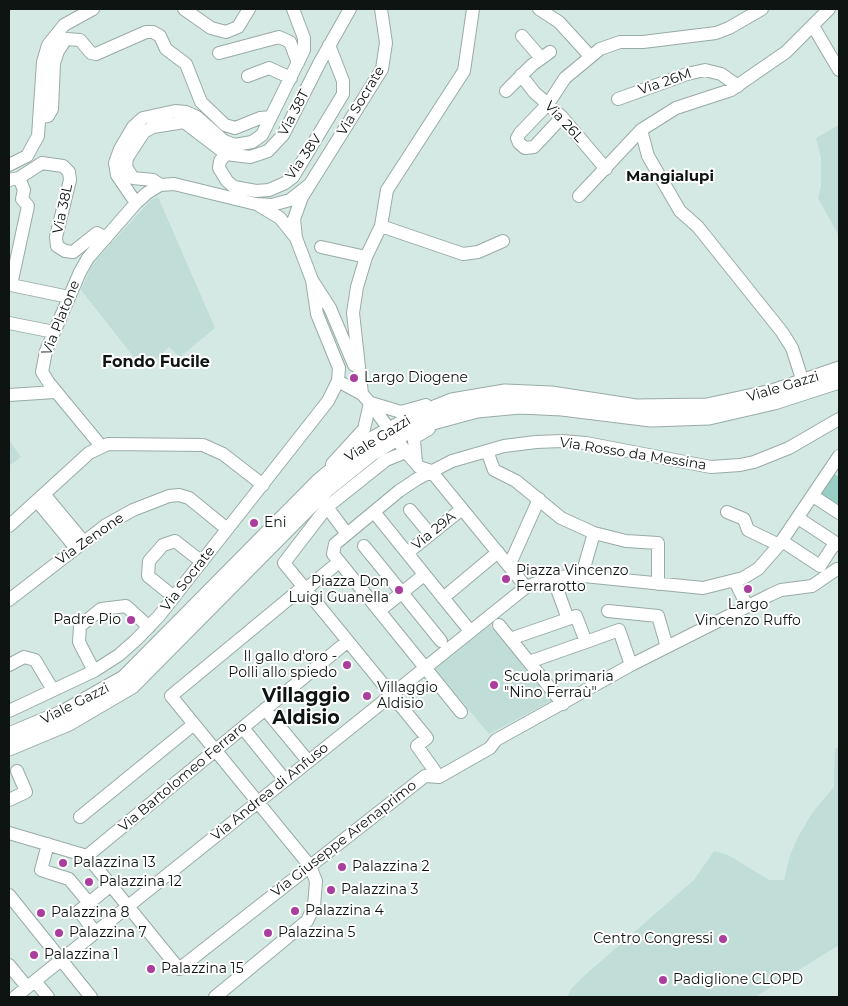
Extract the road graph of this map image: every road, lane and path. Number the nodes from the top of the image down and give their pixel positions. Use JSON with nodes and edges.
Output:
{"nodes":[{"id":1,"x":94,"y":9,"type":"edge"},
{"id":2,"x":184,"y":9,"type":"edge"},
{"id":3,"x":249,"y":9,"type":"edge"},
{"id":4,"x":293,"y":9,"type":"edge"},
{"id":5,"x":350,"y":9,"type":"edge"},
{"id":6,"x":381,"y":9,"type":"edge"},
{"id":7,"x":473,"y":9,"type":"edge"},
{"id":8,"x":762,"y":9,"type":"edge"},
{"id":9,"x":829,"y":9,"type":"edge"},
{"id":10,"x":546,"y":10,"type":"edge"},
{"id":11,"x":813,"y":26,"type":"junction"},
{"id":12,"x":522,"y":36,"type":"dead end"},
{"id":13,"x":329,"y":45,"type":"junction"},
{"id":14,"x":219,"y":53,"type":"dead end"},
{"id":15,"x":590,"y":56,"type":"junction"},
{"id":16,"x":298,"y":63,"type":"junction"},
{"id":17,"x":839,"y":70,"type":"edge"},
{"id":18,"x":521,"y":75,"type":"junction"},
{"id":19,"x":248,"y":76,"type":"dead end"},
{"id":20,"x":291,"y":78,"type":"junction"},
{"id":21,"x":738,"y":86,"type":"junction"},
{"id":22,"x":506,"y":92,"type":"dead end"},
{"id":23,"x":618,"y":99,"type":"dead end"},
{"id":24,"x":548,"y":104,"type":"junction"},
{"id":25,"x":40,"y":117,"type":"junction"},
{"id":26,"x":271,"y":117,"type":"junction"},
{"id":27,"x":562,"y":117,"type":"junction"},
{"id":28,"x":641,"y":130,"type":"junction"},
{"id":29,"x":226,"y":154,"type":"junction"},
{"id":30,"x":11,"y":163,"type":"edge"},
{"id":31,"x":606,"y":169,"type":"junction"},
{"id":32,"x":14,"y":179,"type":"edge"},
{"id":33,"x":160,"y":185,"type":"junction"},
{"id":34,"x":309,"y":185,"type":"junction"},
{"id":35,"x":579,"y":196,"type":"dead end"},
{"id":36,"x":136,"y":204,"type":"junction"},
{"id":37,"x":256,"y":204,"type":"junction"},
{"id":38,"x":381,"y":226,"type":"junction"},
{"id":39,"x":106,"y":238,"type":"junction"},
{"id":40,"x":296,"y":238,"type":"junction"},
{"id":41,"x":503,"y":241,"type":"dead end"},
{"id":42,"x":321,"y":247,"type":"dead end"},
{"id":43,"x":366,"y":256,"type":"junction"},
{"id":44,"x":69,"y":297,"type":"junction"},
{"id":45,"x":9,"y":323,"type":"edge"},
{"id":46,"x":54,"y":332,"type":"junction"},
{"id":47,"x":839,"y":369,"type":"edge"},
{"id":48,"x":350,"y":373,"type":"junction"},
{"id":49,"x":839,"y":381,"type":"edge"},
{"id":50,"x":803,"y":382,"type":"junction"},
{"id":51,"x":56,"y":392,"type":"junction"},
{"id":52,"x":9,"y":395,"type":"edge"},
{"id":53,"x":366,"y":398,"type":"junction"},
{"id":54,"x":438,"y":406,"type":"junction"},
{"id":55,"x":562,"y":408,"type":"junction"},
{"id":56,"x":839,"y":419,"type":"edge"},
{"id":57,"x":393,"y":434,"type":"junction"},
{"id":58,"x":101,"y":446,"type":"junction"},
{"id":59,"x":487,"y":451,"type":"junction"},
{"id":60,"x":406,"y":452,"type":"junction"},
{"id":61,"x":372,"y":453,"type":"junction"},
{"id":62,"x":839,"y":456,"type":"edge"},
{"id":63,"x":416,"y":463,"type":"junction"},
{"id":64,"x":431,"y":471,"type":"junction"},
{"id":65,"x":834,"y":474,"type":"edge"},
{"id":66,"x":319,"y":481,"type":"junction"},
{"id":67,"x":263,"y":485,"type":"junction"},
{"id":68,"x":813,"y":496,"type":"junction"},
{"id":69,"x":40,"y":498,"type":"junction"},
{"id":70,"x":539,"y":499,"type":"junction"},
{"id":71,"x":327,"y":507,"type":"junction"},
{"id":72,"x":462,"y":509,"type":"junction"},
{"id":73,"x":410,"y":510,"type":"dead end"},
{"id":74,"x":374,"y":512,"type":"junction"},
{"id":75,"x":727,"y":512,"type":"dead end"},
{"id":76,"x":839,"y":513,"type":"edge"},
{"id":77,"x":798,"y":518,"type":"junction"},
{"id":78,"x":9,"y":526,"type":"edge"},
{"id":79,"x":227,"y":529,"type":"junction"},
{"id":80,"x":594,"y":533,"type":"junction"},
{"id":81,"x":347,"y":534,"type":"junction"},
{"id":82,"x":430,"y":534,"type":"junction"},
{"id":83,"x":781,"y":543,"type":"junction"},
{"id":84,"x":79,"y":544,"type":"junction"},
{"id":85,"x":837,"y":544,"type":"edge"},
{"id":86,"x":364,"y":546,"type":"dead end"},
{"id":87,"x":498,"y":552,"type":"junction"},
{"id":88,"x":407,"y":553,"type":"junction"},
{"id":89,"x":336,"y":558,"type":"junction"},
{"id":90,"x":202,"y":562,"type":"junction"},
{"id":91,"x":509,"y":566,"type":"junction"},
{"id":92,"x":837,"y":569,"type":"dead end"},
{"id":93,"x":424,"y":575,"type":"junction"},
{"id":94,"x":582,"y":575,"type":"junction"},
{"id":95,"x":553,"y":578,"type":"junction"},
{"id":96,"x":659,"y":578,"type":"junction"},
{"id":97,"x":735,"y":581,"type":"junction"},
{"id":98,"x":526,"y":587,"type":"junction"},
{"id":99,"x":305,"y":588,"type":"junction"},
{"id":100,"x":402,"y":593,"type":"junction"},
{"id":101,"x":174,"y":597,"type":"junction"},
{"id":102,"x":443,"y":598,"type":"junction"},
{"id":103,"x":9,"y":600,"type":"edge"},
{"id":104,"x":747,"y":606,"type":"junction"},
{"id":105,"x":379,"y":611,"type":"junction"},
{"id":106,"x":608,"y":611,"type":"dead end"},
{"id":107,"x":568,"y":619,"type":"junction"},
{"id":108,"x":498,"y":626,"type":"dead end"},
{"id":109,"x":149,"y":627,"type":"junction"},
{"id":110,"x":470,"y":631,"type":"junction"},
{"id":111,"x":510,"y":640,"type":"junction"},
{"id":112,"x":348,"y":641,"type":"junction"},
{"id":113,"x":441,"y":641,"type":"dead end"},
{"id":114,"x":586,"y":642,"type":"junction"},
{"id":115,"x":666,"y":647,"type":"junction"},
{"id":116,"x":529,"y":662,"type":"junction"},
{"id":117,"x":9,"y":664,"type":"edge"},
{"id":118,"x":631,"y":666,"type":"junction"},
{"id":119,"x":424,"y":667,"type":"junction"},
{"id":120,"x":94,"y":671,"type":"junction"},
{"id":121,"x":53,"y":690,"type":"junction"},
{"id":122,"x":391,"y":694,"type":"junction"},
{"id":123,"x":563,"y":704,"type":"junction"},
{"id":124,"x":10,"y":708,"type":"edge"},
{"id":125,"x":266,"y":709,"type":"junction"},
{"id":126,"x":461,"y":712,"type":"dead end"},
{"id":127,"x":194,"y":724,"type":"junction"},
{"id":128,"x":243,"y":728,"type":"junction"},
{"id":129,"x":9,"y":735,"type":"edge"},
{"id":130,"x":9,"y":748,"type":"edge"},
{"id":131,"x":216,"y":750,"type":"junction"},
{"id":132,"x":308,"y":761,"type":"junction"},
{"id":133,"x":18,"y":771,"type":"dead end"},
{"id":134,"x":439,"y":777,"type":"junction"},
{"id":135,"x":285,"y":780,"type":"junction"},
{"id":136,"x":9,"y":800,"type":"edge"},
{"id":137,"x":258,"y":801,"type":"junction"},
{"id":138,"x":80,"y":817,"type":"dead end"},
{"id":139,"x":9,"y":833,"type":"edge"},
{"id":140,"x":48,"y":844,"type":"junction"},
{"id":141,"x":87,"y":856,"type":"junction"},
{"id":142,"x":310,"y":866,"type":"junction"},
{"id":143,"x":111,"y":885,"type":"junction"},
{"id":144,"x":9,"y":896,"type":"edge"},
{"id":145,"x":89,"y":903,"type":"junction"},
{"id":146,"x":128,"y":906,"type":"junction"},
{"id":147,"x":96,"y":932,"type":"junction"},
{"id":148,"x":61,"y":960,"type":"junction"},
{"id":149,"x":9,"y":965,"type":"edge"},
{"id":150,"x":31,"y":984,"type":"junction"},
{"id":151,"x":14,"y":997,"type":"edge"},
{"id":152,"x":48,"y":997,"type":"edge"},
{"id":153,"x":90,"y":997,"type":"edge"},
{"id":154,"x":215,"y":997,"type":"edge"}],
"edges":[{"from":1,"to":25,"type":"street"},
{"from":2,"to":3,"type":"street"},
{"from":4,"to":16,"type":"street"},
{"from":5,"to":13,"type":"street","name":"Via 38T"},
{"from":6,"to":34,"type":"street","name":"Via Socrate"},
{"from":7,"to":38,"type":"street"},
{"from":8,"to":15,"type":"street"},
{"from":9,"to":11,"type":"street"},
{"from":10,"to":15,"type":"street"},
{"from":11,"to":17,"type":"street"},
{"from":11,"to":21,"type":"street"},
{"from":12,"to":18,"type":"street"},
{"from":13,"to":29,"type":"street","name":"Via 38T"},
{"from":13,"to":29,"type":"street","name":"Via 38V"},
{"from":14,"to":16,"type":"street"},
{"from":15,"to":24,"type":"street"},
{"from":16,"to":20,"type":"street"},
{"from":18,"to":22,"type":"street"},
{"from":18,"to":24,"type":"street","name":"Via 26L"},
{"from":19,"to":20,"type":"street"},
{"from":20,"to":26,"type":"street"},
{"from":21,"to":23,"type":"street","name":"Via 26M"},
{"from":21,"to":28,"type":"street"},
{"from":24,"to":27,"type":"street","name":"Via 26L"},
{"from":24,"to":27,"type":"street"},
{"from":25,"to":26,"type":"street"},
{"from":25,"to":30,"type":"street"},
{"from":26,"to":36,"type":"street"},
{"from":27,"to":31,"type":"street","name":"Via 26L"},
{"from":28,"to":31,"type":"street"},
{"from":28,"to":50,"type":"street"},
{"from":29,"to":33,"type":"street"},
{"from":31,"to":35,"type":"street"},
{"from":32,"to":39,"type":"street","name":"Via 38L"},
{"from":32,"to":44,"type":"street"},
{"from":33,"to":36,"type":"street","name":"Via Platone"},
{"from":33,"to":37,"type":"street"},
{"from":34,"to":37,"type":"street","name":"Via Socrate"},
{"from":34,"to":40,"type":"street","name":"Via Socrate"},
{"from":36,"to":39,"type":"street","name":"Via Platone"},
{"from":37,"to":40,"type":"street","name":"Via Socrate"},
{"from":38,"to":41,"type":"street"},
{"from":38,"to":43,"type":"street"},
{"from":39,"to":44,"type":"street","name":"Via Platone"},
{"from":40,"to":48,"type":"street","name":"Via Socrate"},
{"from":42,"to":43,"type":"street"},
{"from":43,"to":48,"type":"street"},
{"from":44,"to":46,"type":"street","name":"Via Platone"},
{"from":45,"to":46,"type":"street"},
{"from":46,"to":51,"type":"street","name":"Via Platone"},
{"from":47,"to":50,"type":"main road","name":"Viale Gazzi"},
{"from":48,"to":53,"type":"street"},
{"from":48,"to":67,"type":"street","name":"Via Socrate"},
{"from":49,"to":55,"type":"main road","name":"Viale Gazzi"},
{"from":50,"to":54,"type":"main road","name":"Viale Gazzi"},
{"from":51,"to":52,"type":"street"},
{"from":51,"to":58,"type":"street","name":"Via Platone"},
{"from":53,"to":54,"type":"street"},
{"from":53,"to":57,"type":"street"},
{"from":53,"to":66,"type":"street"},
{"from":54,"to":57,"type":"main road","name":"Viale Gazzi"},
{"from":55,"to":57,"type":"main road","name":"Viale Gazzi"},
{"from":55,"to":63,"type":"street"},
{"from":56,"to":59,"type":"street","name":"Via Rosso da Messina"},
{"from":57,"to":60,"type":"street"},
{"from":57,"to":61,"type":"main road","name":"Viale Gazzi"},
{"from":57,"to":66,"type":"main road","name":"Viale Gazzi"},
{"from":58,"to":67,"type":"street"},
{"from":58,"to":69,"type":"street"},
{"from":59,"to":64,"type":"street","name":"Via Rosso da Messina"},
{"from":59,"to":70,"type":"street"},
{"from":60,"to":61,"type":"street"},
{"from":60,"to":63,"type":"street"},
{"from":60,"to":71,"type":"street"},
{"from":61,"to":130,"type":"main road","name":"Viale Gazzi"},
{"from":62,"to":65,"type":"street","name":"Via Andrea di Anfuso"},
{"from":63,"to":64,"type":"street"},
{"from":64,"to":72,"type":"street"},
{"from":64,"to":74,"type":"street","name":"Via Rosso da Messina"},
{"from":65,"to":68,"type":"street","name":"Via Andrea di Anfuso"},
{"from":66,"to":129,"type":"main road","name":"Viale Gazzi"},
{"from":67,"to":79,"type":"street","name":"Via Socrate"},
{"from":68,"to":76,"type":"street"},
{"from":68,"to":77,"type":"street","name":"Via Andrea di Anfuso"},
{"from":69,"to":78,"type":"street"},
{"from":69,"to":84,"type":"street"},
{"from":70,"to":80,"type":"street"},
{"from":70,"to":91,"type":"street"},
{"from":71,"to":81,"type":"street"},
{"from":71,"to":99,"type":"street"},
{"from":72,"to":82,"type":"street","name":"Via 29A"},
{"from":72,"to":87,"type":"street"},
{"from":73,"to":82,"type":"street"},
{"from":74,"to":81,"type":"street","name":"Via Rosso da Messina"},
{"from":74,"to":88,"type":"street"},
{"from":75,"to":83,"type":"street"},
{"from":77,"to":83,"type":"street","name":"Via Andrea di Anfuso"},
{"from":77,"to":85,"type":"street"},
{"from":79,"to":84,"type":"street","name":"Via Zenone"},
{"from":79,"to":90,"type":"street","name":"Via Socrate"},
{"from":80,"to":94,"type":"street"},
{"from":80,"to":96,"type":"street"},
{"from":81,"to":89,"type":"street","name":"Via Rosso da Messina"},
{"from":82,"to":88,"type":"street","name":"Via 29A"},
{"from":83,"to":85,"type":"street"},
{"from":83,"to":97,"type":"street","name":"Via Andrea di Anfuso"},
{"from":84,"to":103,"type":"street","name":"Via Zenone"},
{"from":86,"to":100,"type":"street"},
{"from":87,"to":91,"type":"street"},
{"from":87,"to":102,"type":"street"},
{"from":88,"to":93,"type":"street"},
{"from":89,"to":99,"type":"street","name":"Via Rosso da Messina"},
{"from":89,"to":105,"type":"street"},
{"from":90,"to":101,"type":"street","name":"Via Socrate"},
{"from":90,"to":101,"type":"street"},
{"from":91,"to":98,"type":"street"},
{"from":92,"to":104,"type":"street","name":"Via Giuseppe Arenaprimo"},
{"from":93,"to":100,"type":"street"},
{"from":93,"to":102,"type":"street"},
{"from":94,"to":95,"type":"street","name":"Via Andrea di Anfuso"},
{"from":94,"to":96,"type":"street","name":"Via Andrea di Anfuso"},
{"from":95,"to":98,"type":"street","name":"Via Andrea di Anfuso"},
{"from":95,"to":107,"type":"street"},
{"from":96,"to":97,"type":"street","name":"Via Andrea di Anfuso"},
{"from":97,"to":104,"type":"street"},
{"from":98,"to":110,"type":"street","name":"Via Andrea di Anfuso"},
{"from":99,"to":112,"type":"street"},
{"from":99,"to":127,"type":"street","name":"Via Rosso da Messina"},
{"from":100,"to":105,"type":"street"},
{"from":100,"to":113,"type":"street"},
{"from":101,"to":109,"type":"street","name":"Via Socrate"},
{"from":102,"to":110,"type":"street"},
{"from":104,"to":115,"type":"street","name":"Via Giuseppe Arenaprimo"},
{"from":105,"to":119,"type":"street"},
{"from":106,"to":115,"type":"street"},
{"from":107,"to":111,"type":"street"},
{"from":107,"to":114,"type":"street"},
{"from":108,"to":111,"type":"street"},
{"from":109,"to":120,"type":"street","name":"Via Socrate"},
{"from":109,"to":120,"type":"street"},
{"from":110,"to":119,"type":"street","name":"Via Andrea di Anfuso"},
{"from":111,"to":116,"type":"street"},
{"from":112,"to":122,"type":"street"},
{"from":112,"to":125,"type":"street","name":"Via Bartolomeo Ferraro"},
{"from":114,"to":116,"type":"street"},
{"from":114,"to":118,"type":"street"},
{"from":115,"to":118,"type":"street","name":"Via Giuseppe Arenaprimo"},
{"from":116,"to":123,"type":"street"},
{"from":117,"to":121,"type":"street"},
{"from":118,"to":123,"type":"street","name":"Via Giuseppe Arenaprimo"},
{"from":119,"to":122,"type":"street","name":"Via Andrea di Anfuso"},
{"from":119,"to":126,"type":"street"},
{"from":120,"to":121,"type":"street","name":"Via Socrate"},
{"from":121,"to":124,"type":"street","name":"Via Socrate"},
{"from":122,"to":132,"type":"street","name":"Via Andrea di Anfuso"},
{"from":122,"to":134,"type":"street"},
{"from":123,"to":134,"type":"street","name":"Via Giuseppe Arenaprimo"},
{"from":125,"to":128,"type":"street","name":"Via Bartolomeo Ferraro"},
{"from":125,"to":132,"type":"street"},
{"from":127,"to":131,"type":"street"},
{"from":127,"to":138,"type":"street"},
{"from":128,"to":131,"type":"street","name":"Via Bartolomeo Ferraro"},
{"from":128,"to":135,"type":"street"},
{"from":131,"to":137,"type":"street"},
{"from":131,"to":141,"type":"street","name":"Via Bartolomeo Ferraro"},
{"from":132,"to":135,"type":"street","name":"Via Andrea di Anfuso"},
{"from":133,"to":136,"type":"street"},
{"from":134,"to":142,"type":"street","name":"Via Giuseppe Arenaprimo"},
{"from":135,"to":137,"type":"street","name":"Via Andrea di Anfuso"},
{"from":137,"to":142,"type":"street"},
{"from":137,"to":146,"type":"street","name":"Via Andrea di Anfuso"},
{"from":139,"to":140,"type":"street"},
{"from":140,"to":141,"type":"street"},
{"from":140,"to":145,"type":"street"},
{"from":141,"to":143,"type":"street"},
{"from":142,"to":146,"type":"street","name":"Via Giuseppe Arenaprimo"},
{"from":142,"to":154,"type":"street"},
{"from":143,"to":145,"type":"street"},
{"from":143,"to":146,"type":"street"},
{"from":144,"to":148,"type":"street"},
{"from":145,"to":147,"type":"street"},
{"from":146,"to":147,"type":"street","name":"Via Andrea di Anfuso"},
{"from":147,"to":148,"type":"street","name":"Via Andrea di Anfuso"},
{"from":148,"to":150,"type":"street","name":"Via Andrea di Anfuso"},
{"from":148,"to":153,"type":"street"},
{"from":149,"to":150,"type":"street"},
{"from":150,"to":151,"type":"street","name":"Via Andrea di Anfuso"},
{"from":150,"to":152,"type":"street"}]}
